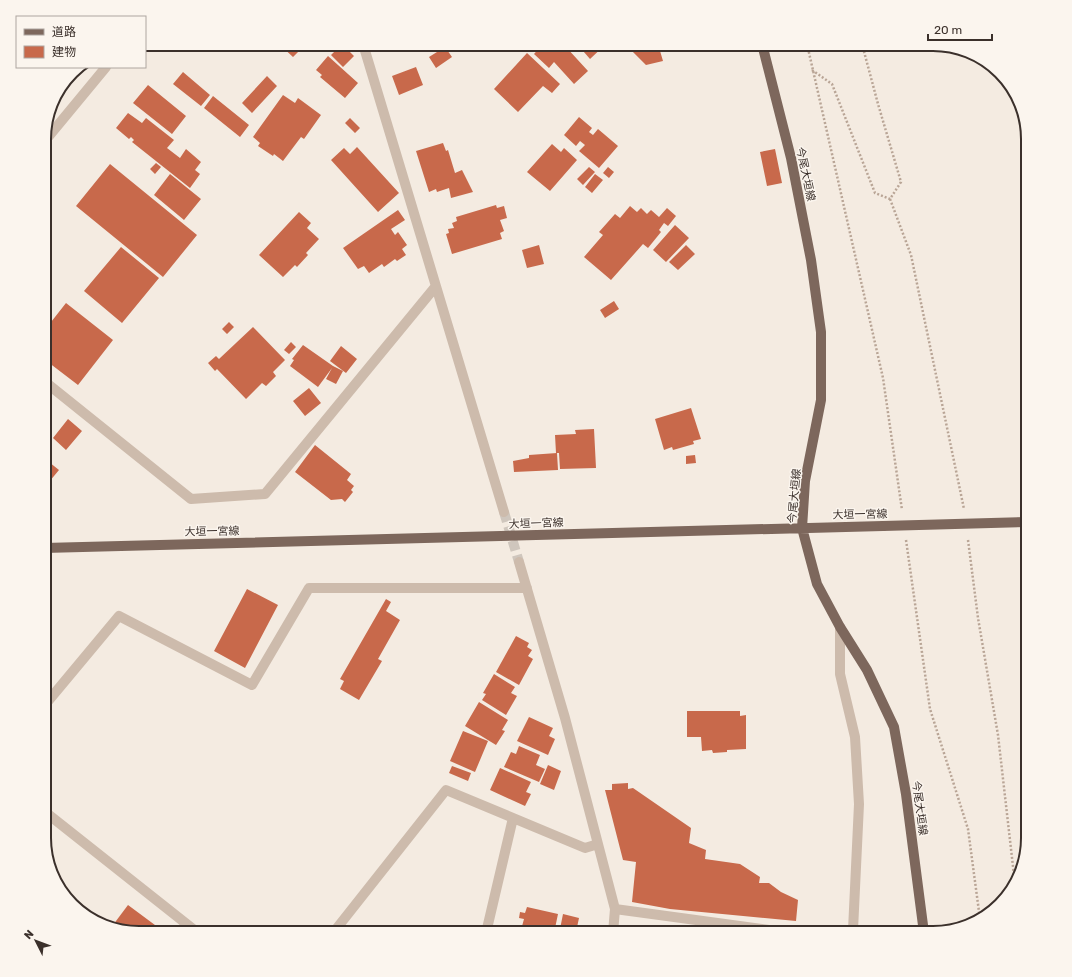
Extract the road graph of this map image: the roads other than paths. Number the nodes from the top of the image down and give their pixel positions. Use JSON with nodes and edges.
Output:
{"nodes":[{"id":1,"x":365,"y":51,"type":"edge"},
{"id":2,"x":764,"y":51,"type":"edge"},
{"id":3,"x":105,"y":68,"type":"edge"},
{"id":4,"x":51,"y":134,"type":"edge"},
{"id":5,"x":436,"y":286,"type":"junction"},
{"id":6,"x":51,"y":387,"type":"edge"},
{"id":7,"x":504,"y":512,"type":"tunnel mouth"},
{"id":8,"x":1021,"y":522,"type":"edge"},
{"id":9,"x":802,"y":528,"type":"junction"},
{"id":10,"x":51,"y":548,"type":"edge"},
{"id":11,"x":519,"y":562,"type":"tunnel mouth"},
{"id":12,"x":527,"y":588,"type":"junction"},
{"id":13,"x":840,"y":627,"type":"junction"},
{"id":14,"x":51,"y":698,"type":"edge"},
{"id":15,"x":51,"y":816,"type":"edge"},
{"id":16,"x":513,"y":818,"type":"junction"},
{"id":17,"x":598,"y":844,"type":"junction"},
{"id":18,"x":615,"y":909,"type":"junction"},
{"id":19,"x":189,"y":926,"type":"edge"},
{"id":20,"x":339,"y":926,"type":"edge"},
{"id":21,"x":488,"y":926,"type":"edge"},
{"id":22,"x":614,"y":926,"type":"edge"},
{"id":23,"x":740,"y":926,"type":"edge"},
{"id":24,"x":853,"y":926,"type":"edge"},
{"id":25,"x":923,"y":926,"type":"edge"}],
"edges":[{"from":1,"to":5,"type":"street"},
{"from":2,"to":9,"type":"main road","name":"今尾大垣線"},
{"from":3,"to":4,"type":"street"},
{"from":5,"to":6,"type":"street"},
{"from":5,"to":7,"type":"street"},
{"from":8,"to":9,"type":"main road","name":"大垣一宮線","bridge":true},
{"from":9,"to":10,"type":"main road","name":"大垣一宮線"},
{"from":9,"to":13,"type":"main road","name":"今尾大垣線"},
{"from":11,"to":12,"type":"street"},
{"from":12,"to":14,"type":"street"},
{"from":12,"to":17,"type":"street"},
{"from":13,"to":24,"type":"street"},
{"from":13,"to":25,"type":"main road","name":"今尾大垣線"},
{"from":15,"to":19,"type":"street"},
{"from":16,"to":17,"type":"street"},
{"from":16,"to":20,"type":"street"},
{"from":16,"to":21,"type":"street"},
{"from":17,"to":18,"type":"street"},
{"from":18,"to":22,"type":"street"},
{"from":18,"to":23,"type":"street"}]}
